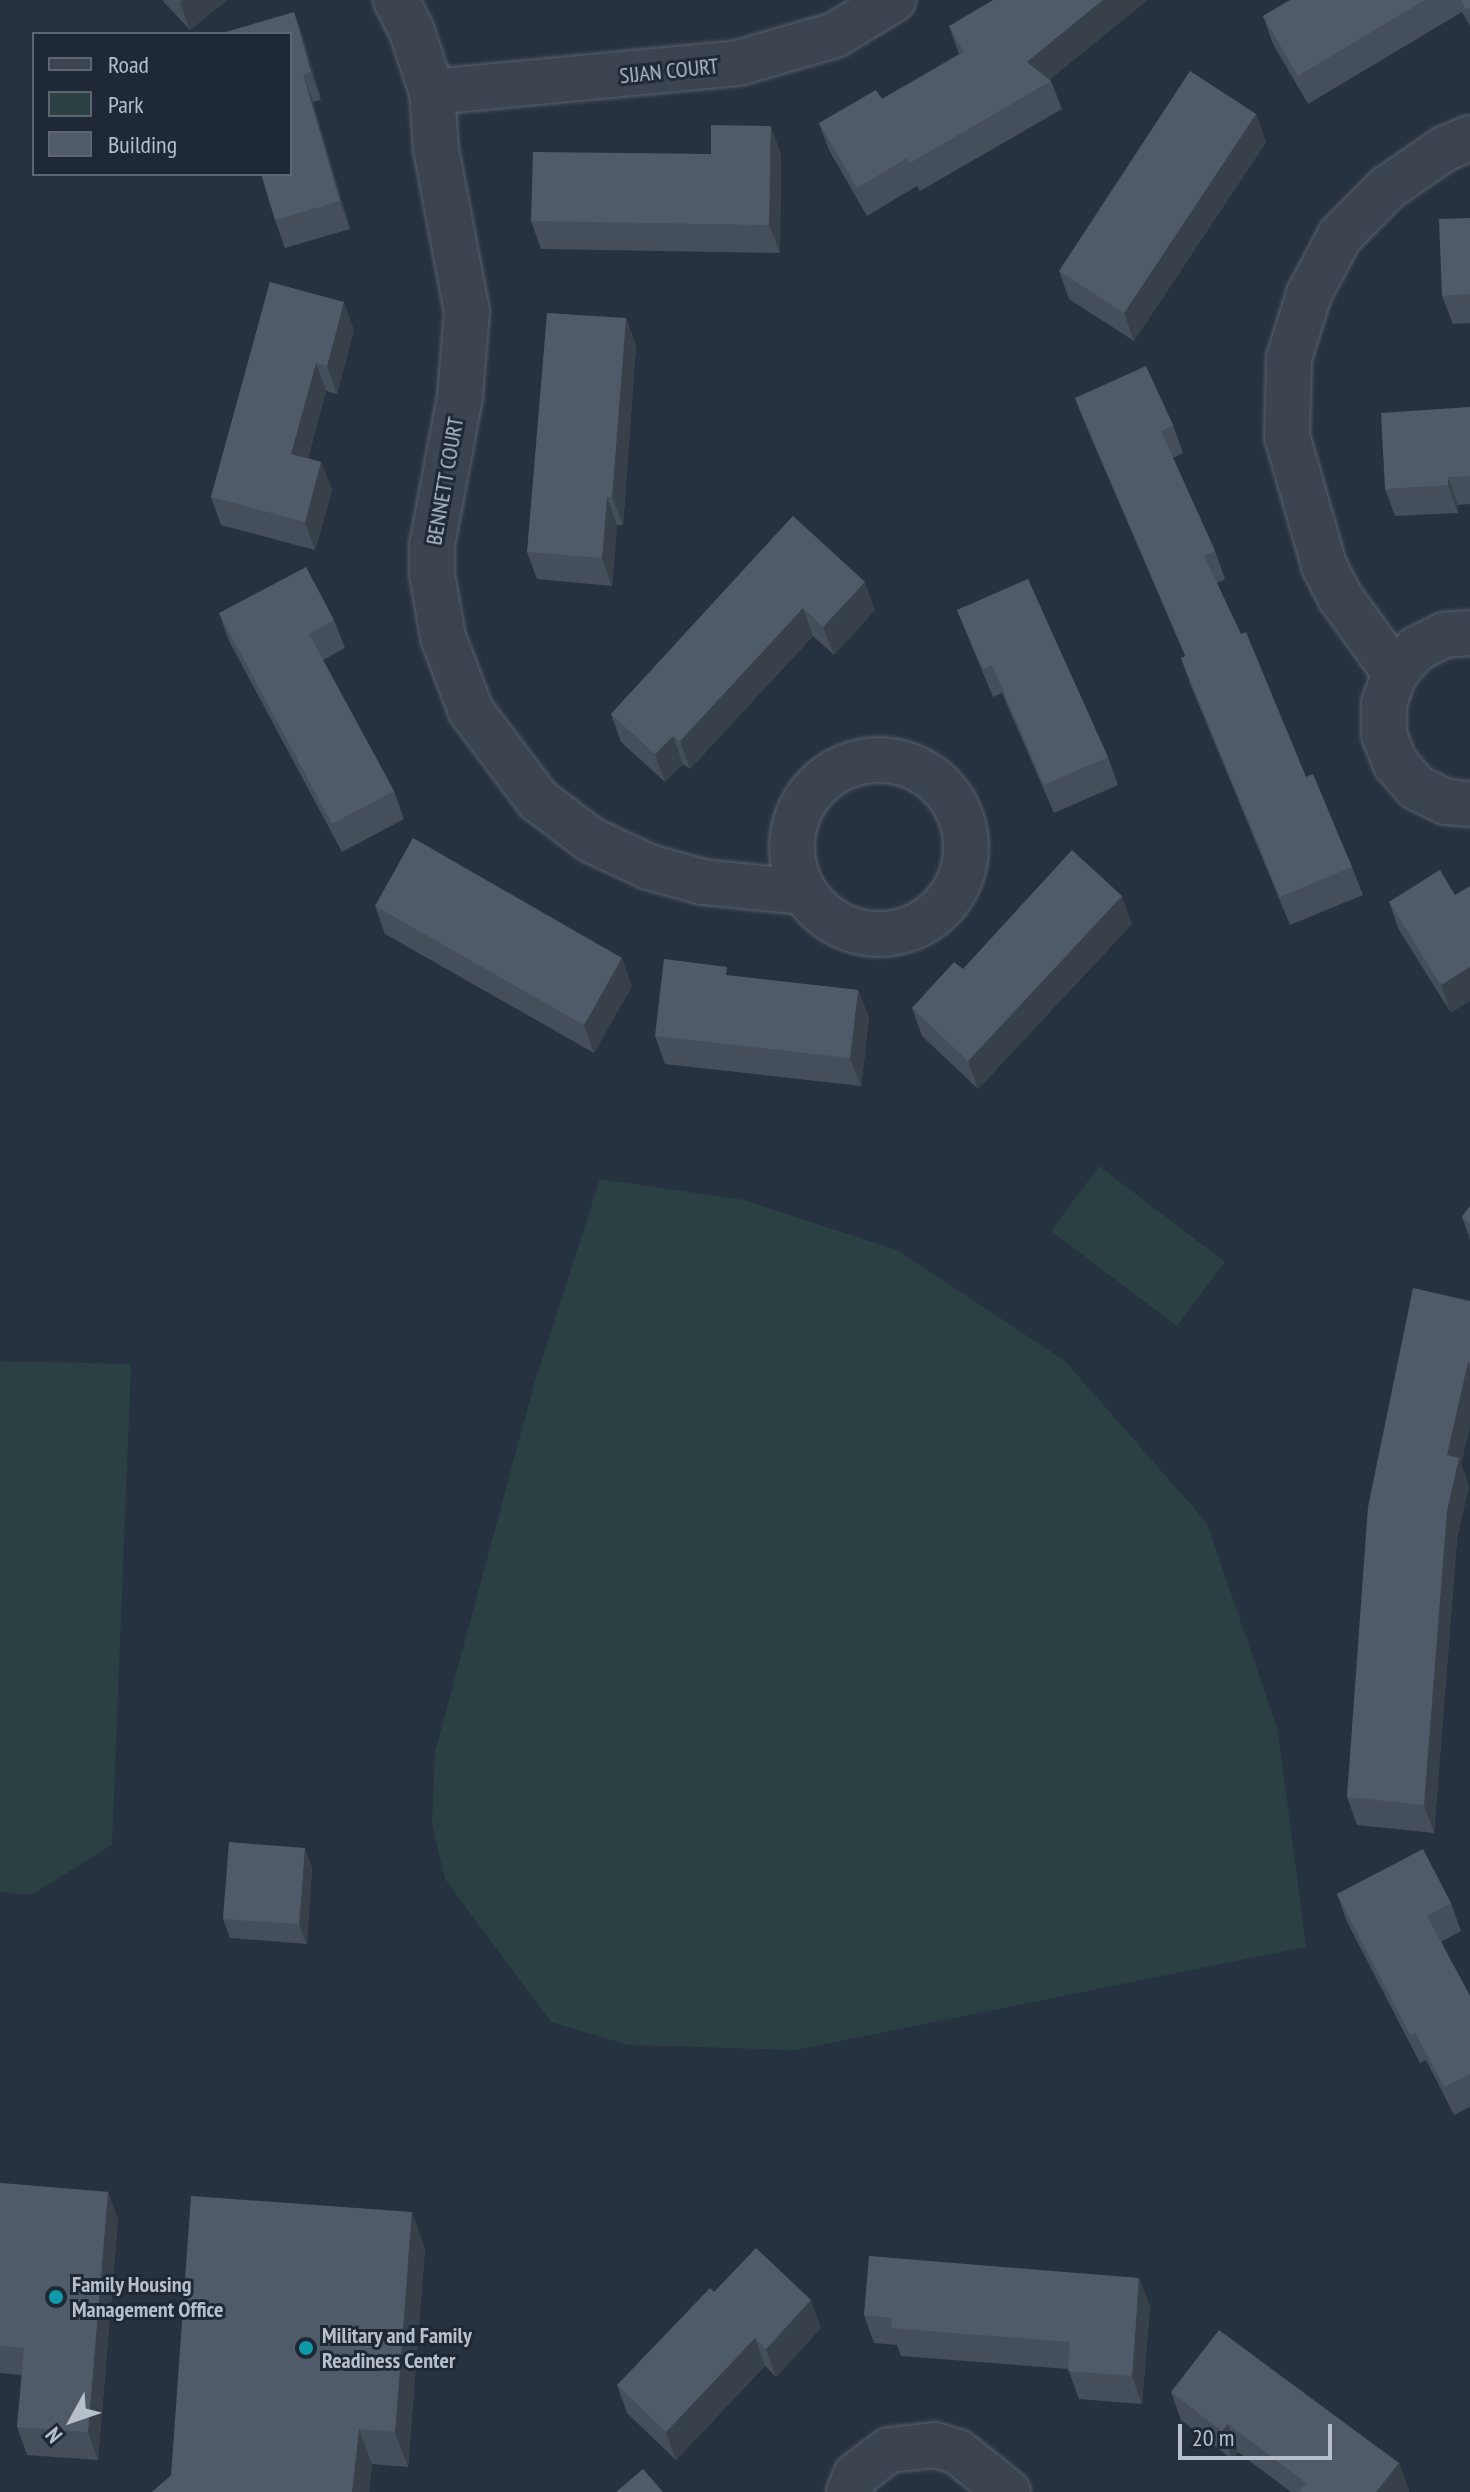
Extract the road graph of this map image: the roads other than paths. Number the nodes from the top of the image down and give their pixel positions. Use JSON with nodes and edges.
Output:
{"nodes":[{"id":1,"x":396,"y":0,"type":"edge"},
{"id":2,"x":893,"y":0,"type":"edge"},
{"id":3,"x":432,"y":92,"type":"junction"},
{"id":4,"x":1470,"y":138,"type":"edge"},
{"id":5,"x":1470,"y":633,"type":"edge"},
{"id":6,"x":1395,"y":673,"type":"junction"},
{"id":7,"x":1470,"y":804,"type":"edge"},
{"id":8,"x":803,"y":892,"type":"dead end"},
{"id":9,"x":849,"y":2492,"type":"edge"},
{"id":10,"x":1008,"y":2492,"type":"edge"}],
"edges":[{"from":1,"to":3,"type":"street","name":"BENNETT COURT"},
{"from":2,"to":3,"type":"street","name":"SIJAN COURT"},
{"from":3,"to":8,"type":"street","name":"BENNETT COURT"},
{"from":4,"to":6,"type":"street"},
{"from":5,"to":6,"type":"street"},
{"from":6,"to":7,"type":"street"},
{"from":9,"to":10,"type":"street"}]}
